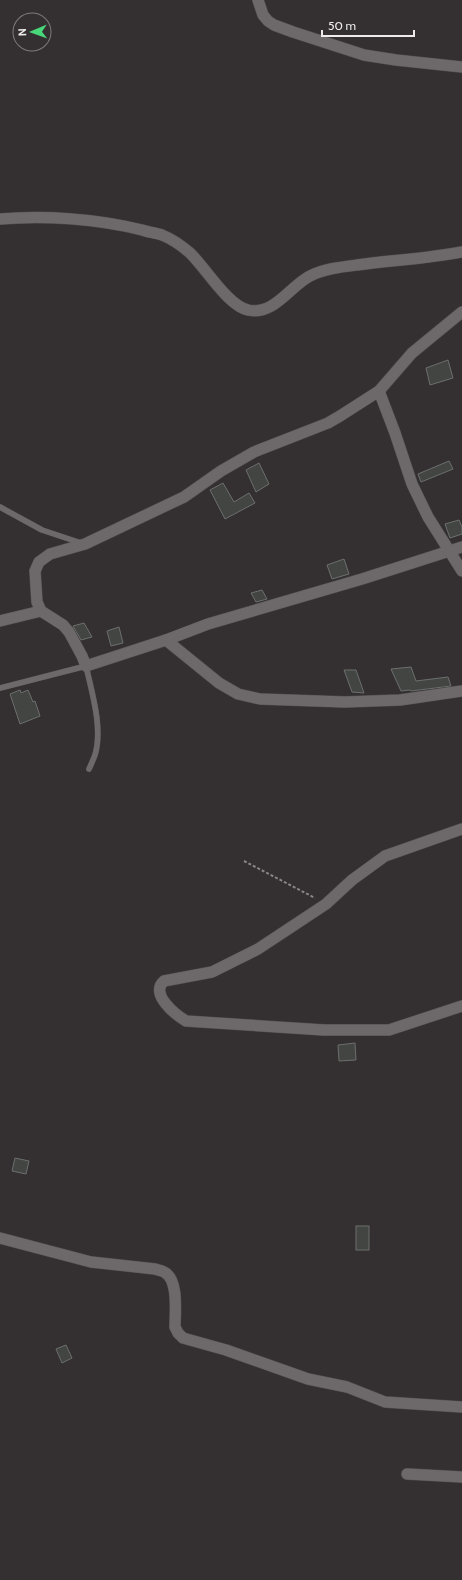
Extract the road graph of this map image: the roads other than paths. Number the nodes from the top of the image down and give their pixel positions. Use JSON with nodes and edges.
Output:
{"nodes":[{"id":1,"x":258,"y":0,"type":"edge"},
{"id":2,"x":462,"y":68,"type":"edge"},
{"id":3,"x":0,"y":219,"type":"edge"},
{"id":4,"x":462,"y":252,"type":"edge"},
{"id":5,"x":462,"y":312,"type":"edge"},
{"id":6,"x":379,"y":392,"type":"junction"},
{"id":7,"x":0,"y":507,"type":"edge"},
{"id":8,"x":85,"y":544,"type":"junction"},
{"id":9,"x":462,"y":547,"type":"edge"},
{"id":10,"x":449,"y":552,"type":"junction"},
{"id":11,"x":462,"y":571,"type":"edge"},
{"id":12,"x":41,"y":611,"type":"junction"},
{"id":13,"x":0,"y":621,"type":"edge"},
{"id":14,"x":166,"y":640,"type":"junction"},
{"id":15,"x":86,"y":666,"type":"junction"},
{"id":16,"x":0,"y":688,"type":"edge"},
{"id":17,"x":462,"y":691,"type":"edge"},
{"id":18,"x":89,"y":769,"type":"dead end"},
{"id":19,"x":462,"y":829,"type":"edge"},
{"id":20,"x":462,"y":1006,"type":"edge"},
{"id":21,"x":0,"y":1238,"type":"edge"},
{"id":22,"x":462,"y":1407,"type":"edge"},
{"id":23,"x":407,"y":1474,"type":"dead end"},
{"id":24,"x":462,"y":1477,"type":"edge"}],
"edges":[{"from":1,"to":2,"type":"street"},
{"from":3,"to":4,"type":"street"},
{"from":5,"to":6,"type":"street"},
{"from":6,"to":8,"type":"street"},
{"from":6,"to":10,"type":"street"},
{"from":7,"to":8,"type":"lane"},
{"from":8,"to":12,"type":"street"},
{"from":9,"to":10,"type":"street"},
{"from":10,"to":11,"type":"street"},
{"from":10,"to":14,"type":"street"},
{"from":12,"to":13,"type":"street"},
{"from":12,"to":15,"type":"street"},
{"from":14,"to":15,"type":"street"},
{"from":14,"to":17,"type":"street"},
{"from":15,"to":16,"type":"lane"},
{"from":15,"to":18,"type":"lane"},
{"from":19,"to":20,"type":"street"},
{"from":21,"to":22,"type":"street"},
{"from":23,"to":24,"type":"street"}]}
